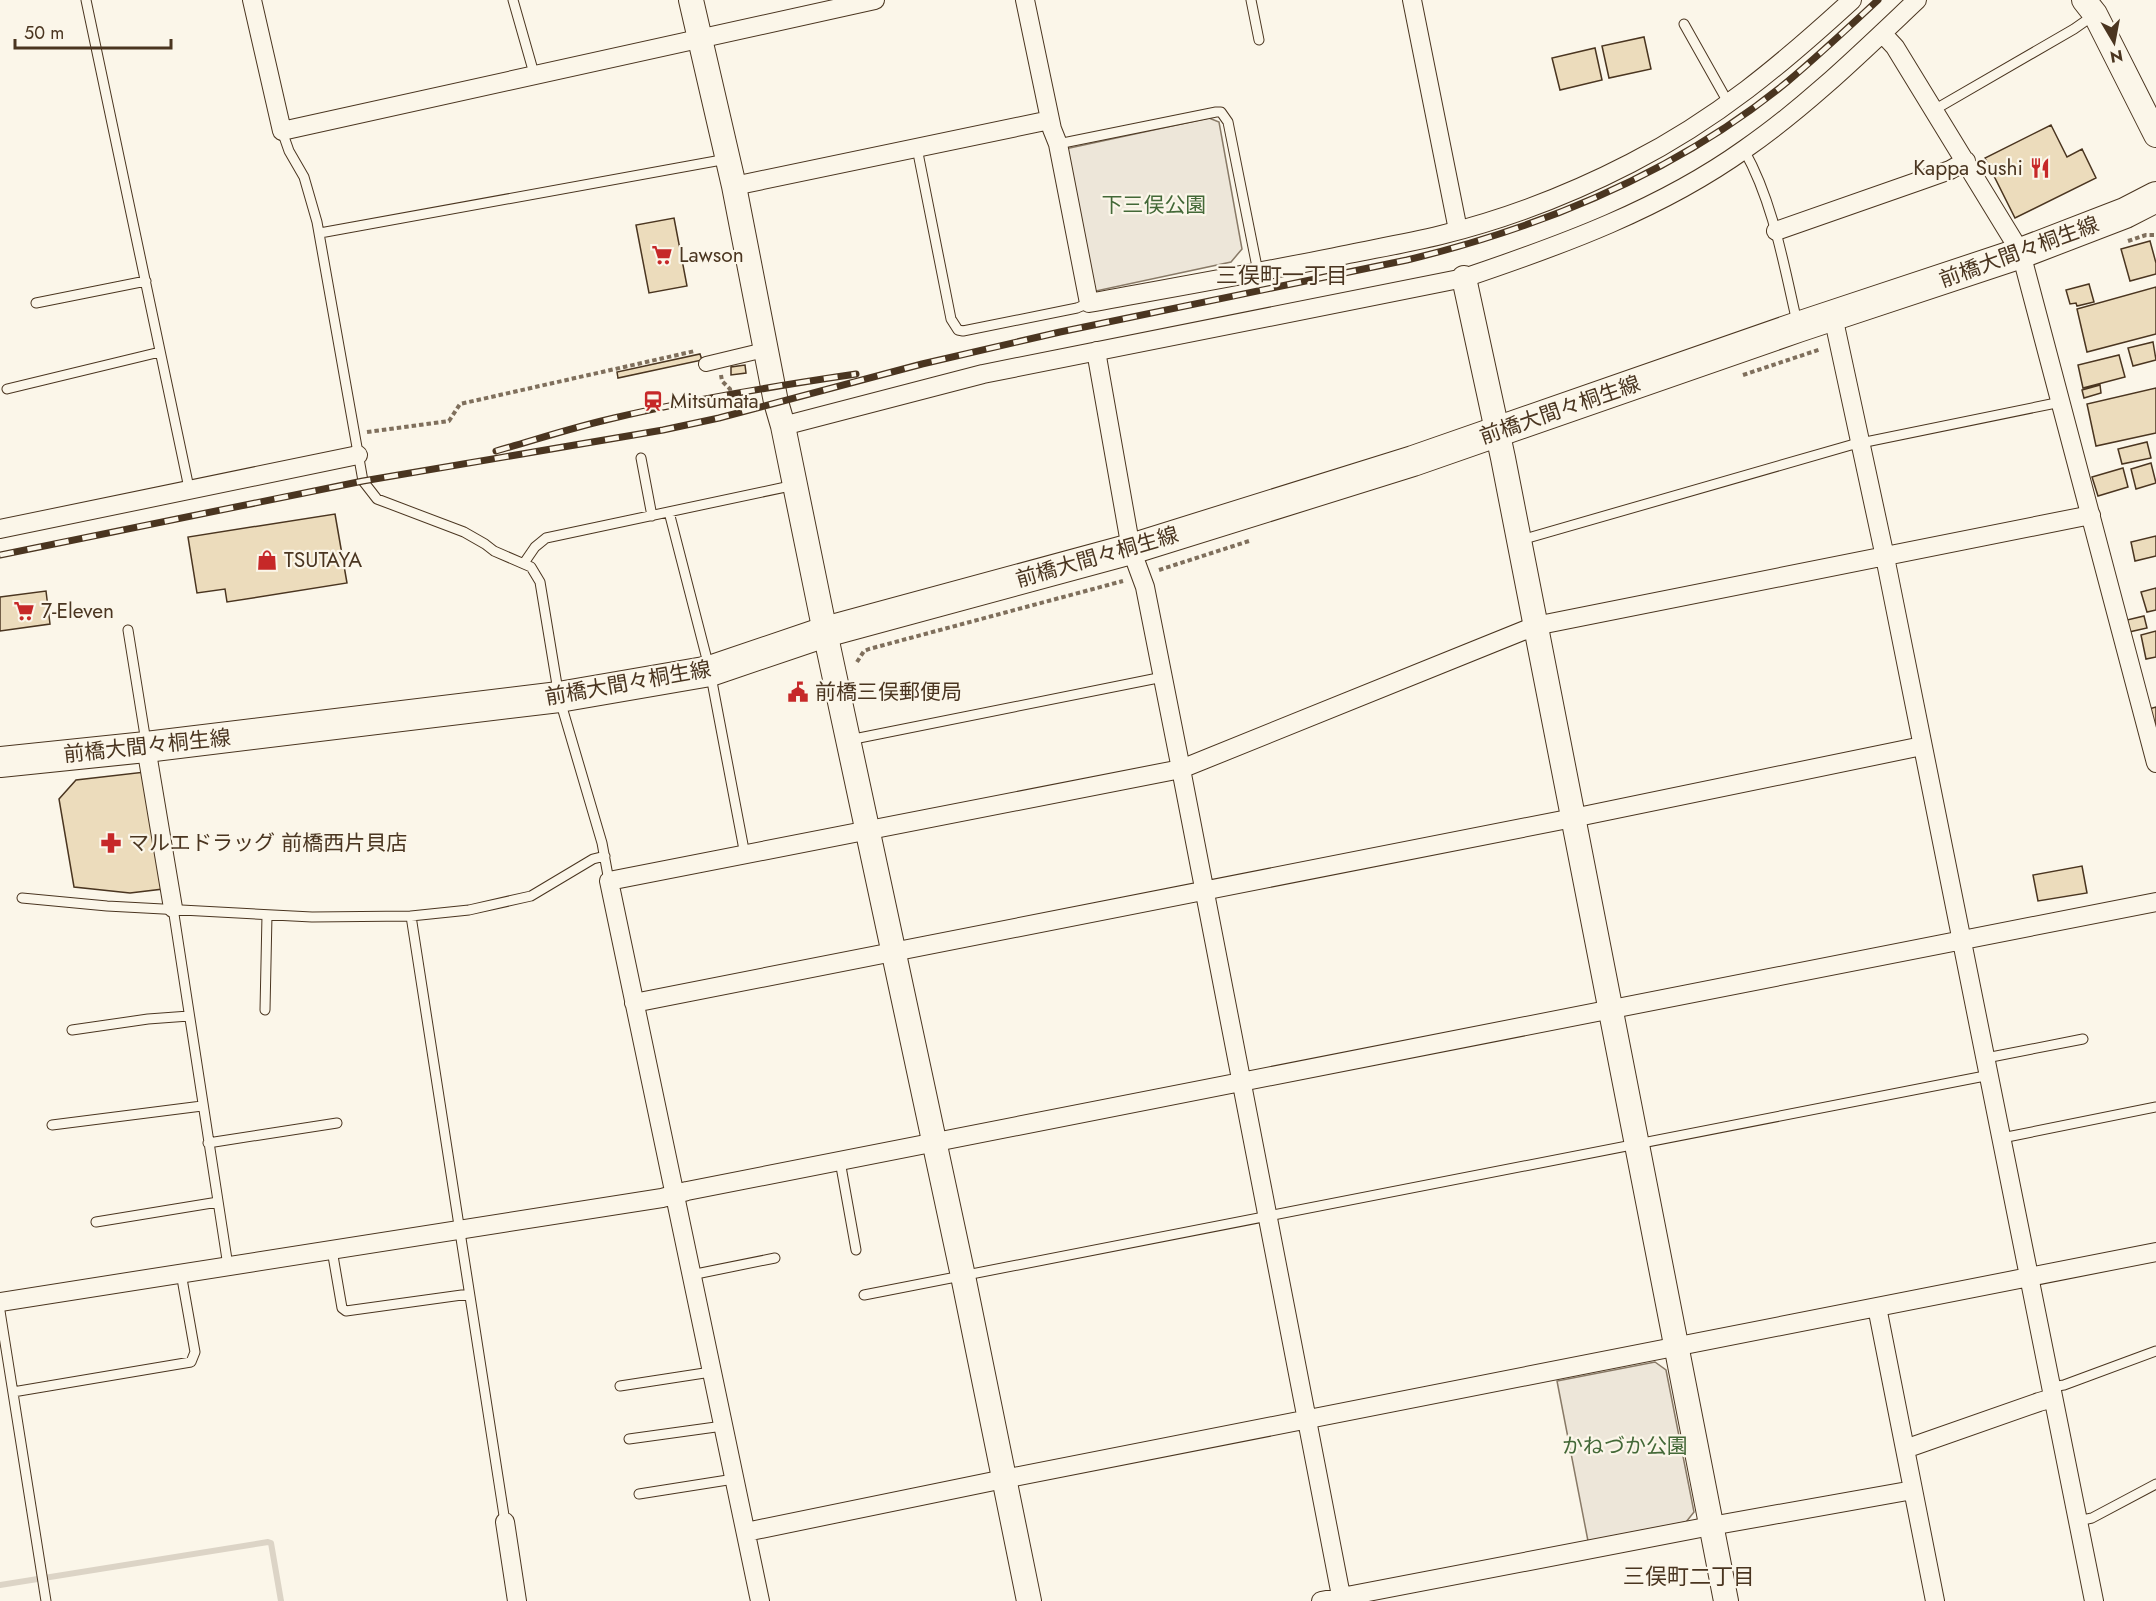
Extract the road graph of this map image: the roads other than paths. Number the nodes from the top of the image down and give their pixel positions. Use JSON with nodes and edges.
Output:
{"nodes":[{"id":1,"x":86,"y":0,"type":"edge"},
{"id":2,"x":252,"y":0,"type":"edge"},
{"id":3,"x":513,"y":0,"type":"edge"},
{"id":4,"x":691,"y":0,"type":"edge"},
{"id":5,"x":875,"y":0,"type":"edge"},
{"id":6,"x":1025,"y":0,"type":"edge"},
{"id":7,"x":1251,"y":0,"type":"edge"},
{"id":8,"x":1412,"y":0,"type":"edge"},
{"id":9,"x":1917,"y":0,"type":"edge"},
{"id":10,"x":1845,"y":2,"type":"edge"},
{"id":11,"x":2090,"y":7,"type":"edge"},
{"id":12,"x":1684,"y":24,"type":"dead end"},
{"id":13,"x":1882,"y":33,"type":"junction"},
{"id":14,"x":699,"y":39,"type":"junction"},
{"id":15,"x":1259,"y":40,"type":"dead end"},
{"id":16,"x":531,"y":75,"type":"junction"},
{"id":17,"x":1729,"y":104,"type":"junction"},
{"id":18,"x":1934,"y":110,"type":"junction"},
{"id":19,"x":1050,"y":120,"type":"junction"},
{"id":20,"x":282,"y":131,"type":"junction"},
{"id":21,"x":2156,"y":135,"type":"edge"},
{"id":22,"x":1058,"y":144,"type":"junction"},
{"id":23,"x":917,"y":148,"type":"junction"},
{"id":24,"x":1744,"y":150,"type":"junction"},
{"id":25,"x":727,"y":159,"type":"junction"},
{"id":26,"x":1966,"y":161,"type":"junction"},
{"id":27,"x":734,"y":186,"type":"junction"},
{"id":28,"x":2156,"y":197,"type":"edge"},
{"id":29,"x":1458,"y":230,"type":"junction"},
{"id":30,"x":1776,"y":231,"type":"junction"},
{"id":31,"x":320,"y":233,"type":"junction"},
{"id":32,"x":2021,"y":253,"type":"junction"},
{"id":33,"x":1258,"y":272,"type":"junction"},
{"id":34,"x":1464,"y":278,"type":"junction"},
{"id":35,"x":146,"y":281,"type":"junction"},
{"id":36,"x":36,"y":303,"type":"dead end"},
{"id":37,"x":1089,"y":303,"type":"junction"},
{"id":38,"x":1833,"y":316,"type":"junction"},
{"id":39,"x":1798,"y":327,"type":"junction"},
{"id":40,"x":756,"y":351,"type":"dead end"},
{"id":41,"x":1096,"y":351,"type":"junction"},
{"id":42,"x":160,"y":352,"type":"junction"},
{"id":43,"x":713,"y":362,"type":"road end"},
{"id":44,"x":7,"y":389,"type":"dead end"},
{"id":45,"x":2061,"y":402,"type":"junction"},
{"id":46,"x":783,"y":426,"type":"junction"},
{"id":47,"x":1497,"y":432,"type":"junction"},
{"id":48,"x":1860,"y":443,"type":"junction"},
{"id":49,"x":358,"y":454,"type":"junction"},
{"id":50,"x":641,"y":458,"type":"dead end"},
{"id":51,"x":795,"y":485,"type":"junction"},
{"id":52,"x":189,"y":488,"type":"junction"},
{"id":53,"x":669,"y":512,"type":"junction"},
{"id":54,"x":2091,"y":515,"type":"junction"},
{"id":55,"x":652,"y":516,"type":"junction"},
{"id":56,"x":0,"y":528,"type":"edge"},
{"id":57,"x":1519,"y":541,"type":"junction"},
{"id":58,"x":1131,"y":549,"type":"junction"},
{"id":59,"x":1885,"y":557,"type":"junction"},
{"id":60,"x":524,"y":563,"type":"junction"},
{"id":61,"x":1535,"y":626,"type":"junction"},
{"id":62,"x":128,"y":630,"type":"dead end"},
{"id":63,"x":825,"y":632,"type":"junction"},
{"id":64,"x":710,"y":671,"type":"junction"},
{"id":65,"x":1162,"y":677,"type":"junction"},
{"id":66,"x":559,"y":697,"type":"junction"},
{"id":67,"x":849,"y":740,"type":"junction"},
{"id":68,"x":1922,"y":746,"type":"junction"},
{"id":69,"x":146,"y":747,"type":"junction"},
{"id":70,"x":0,"y":762,"type":"edge"},
{"id":71,"x":2156,"y":763,"type":"edge"},
{"id":72,"x":1181,"y":769,"type":"junction"},
{"id":73,"x":1573,"y":818,"type":"junction"},
{"id":74,"x":869,"y":830,"type":"junction"},
{"id":75,"x":745,"y":855,"type":"junction"},
{"id":76,"x":605,"y":856,"type":"junction"},
{"id":77,"x":609,"y":881,"type":"junction"},
{"id":78,"x":1204,"y":891,"type":"junction"},
{"id":79,"x":22,"y":898,"type":"dead end"},
{"id":80,"x":2156,"y":902,"type":"edge"},
{"id":81,"x":173,"y":908,"type":"junction"},
{"id":82,"x":267,"y":915,"type":"junction"},
{"id":83,"x":411,"y":916,"type":"junction"},
{"id":84,"x":1962,"y":941,"type":"junction"},
{"id":85,"x":894,"y":951,"type":"junction"},
{"id":86,"x":634,"y":1003,"type":"junction"},
{"id":87,"x":265,"y":1010,"type":"dead end"},
{"id":88,"x":1610,"y":1010,"type":"junction"},
{"id":89,"x":189,"y":1016,"type":"junction"},
{"id":90,"x":72,"y":1030,"type":"dead end"},
{"id":91,"x":2083,"y":1039,"type":"dead end"},
{"id":92,"x":1988,"y":1066,"type":"junction"},
{"id":93,"x":1242,"y":1082,"type":"junction"},
{"id":94,"x":202,"y":1106,"type":"junction"},
{"id":95,"x":2156,"y":1107,"type":"edge"},
{"id":96,"x":337,"y":1124,"type":"dead end"},
{"id":97,"x":52,"y":1125,"type":"dead end"},
{"id":98,"x":2002,"y":1138,"type":"junction"},
{"id":99,"x":934,"y":1142,"type":"junction"},
{"id":100,"x":208,"y":1143,"type":"junction"},
{"id":101,"x":1638,"y":1143,"type":"junction"},
{"id":102,"x":840,"y":1161,"type":"junction"},
{"id":103,"x":673,"y":1194,"type":"junction"},
{"id":104,"x":218,"y":1202,"type":"junction"},
{"id":105,"x":1269,"y":1216,"type":"junction"},
{"id":106,"x":96,"y":1222,"type":"dead end"},
{"id":107,"x":459,"y":1230,"type":"junction"},
{"id":108,"x":332,"y":1250,"type":"junction"},
{"id":109,"x":856,"y":1250,"type":"dead end"},
{"id":110,"x":2156,"y":1253,"type":"edge"},
{"id":111,"x":775,"y":1258,"type":"dead end"},
{"id":112,"x":228,"y":1266,"type":"junction"},
{"id":113,"x":181,"y":1273,"type":"junction"},
{"id":114,"x":691,"y":1275,"type":"junction"},
{"id":115,"x":963,"y":1276,"type":"junction"},
{"id":116,"x":2029,"y":1278,"type":"junction"},
{"id":117,"x":469,"y":1294,"type":"junction"},
{"id":118,"x":864,"y":1295,"type":"dead end"},
{"id":119,"x":0,"y":1302,"type":"edge"},
{"id":120,"x":1877,"y":1307,"type":"junction"},
{"id":121,"x":0,"y":1311,"type":"edge"},
{"id":122,"x":1676,"y":1347,"type":"junction"},
{"id":123,"x":2156,"y":1351,"type":"edge"},
{"id":124,"x":711,"y":1372,"type":"junction"},
{"id":125,"x":620,"y":1386,"type":"dead end"},
{"id":126,"x":13,"y":1392,"type":"junction"},
{"id":127,"x":2052,"y":1393,"type":"junction"},
{"id":128,"x":1309,"y":1419,"type":"junction"},
{"id":129,"x":723,"y":1426,"type":"junction"},
{"id":130,"x":629,"y":1438,"type":"dead end"},
{"id":131,"x":1905,"y":1449,"type":"junction"},
{"id":132,"x":734,"y":1479,"type":"junction"},
{"id":133,"x":1004,"y":1479,"type":"junction"},
{"id":134,"x":2156,"y":1484,"type":"edge"},
{"id":135,"x":1913,"y":1490,"type":"junction"},
{"id":136,"x":639,"y":1494,"type":"dead end"},
{"id":137,"x":2078,"y":1521,"type":"junction"},
{"id":138,"x":505,"y":1522,"type":"joint"},
{"id":139,"x":1711,"y":1526,"type":"junction"},
{"id":140,"x":746,"y":1532,"type":"junction"},
{"id":141,"x":1342,"y":1599,"type":"edge"},
{"id":142,"x":46,"y":1601,"type":"edge"},
{"id":143,"x":517,"y":1601,"type":"edge"},
{"id":144,"x":760,"y":1601,"type":"edge"},
{"id":145,"x":1029,"y":1601,"type":"edge"},
{"id":146,"x":1321,"y":1601,"type":"edge"},
{"id":147,"x":1726,"y":1601,"type":"edge"},
{"id":148,"x":1935,"y":1601,"type":"edge"},
{"id":149,"x":2094,"y":1601,"type":"edge"}],
"edges":[{"from":1,"to":35,"type":"lane"},
{"from":2,"to":20,"type":"street"},
{"from":3,"to":16,"type":"lane"},
{"from":4,"to":14,"type":"street"},
{"from":5,"to":14,"type":"street"},
{"from":6,"to":19,"type":"street"},
{"from":7,"to":15,"type":"lane"},
{"from":8,"to":29,"type":"street"},
{"from":9,"to":13,"type":"street"},
{"from":10,"to":17,"type":"street"},
{"from":11,"to":18,"type":"lane"},
{"from":11,"to":21,"type":"street"},
{"from":12,"to":17,"type":"lane"},
{"from":13,"to":18,"type":"street"},
{"from":13,"to":24,"type":"street"},
{"from":14,"to":16,"type":"street"},
{"from":14,"to":25,"type":"street"},
{"from":16,"to":20,"type":"street"},
{"from":17,"to":29,"type":"street"},
{"from":18,"to":26,"type":"street"},
{"from":19,"to":22,"type":"street"},
{"from":19,"to":23,"type":"street"},
{"from":20,"to":31,"type":"lane"},
{"from":22,"to":33,"type":"lane"},
{"from":22,"to":37,"type":"street"},
{"from":23,"to":27,"type":"street"},
{"from":23,"to":37,"type":"lane"},
{"from":24,"to":30,"type":"lane"},
{"from":24,"to":34,"type":"street"},
{"from":25,"to":27,"type":"street"},
{"from":25,"to":31,"type":"lane"},
{"from":26,"to":30,"type":"street"},
{"from":26,"to":32,"type":"street"},
{"from":27,"to":46,"type":"street"},
{"from":28,"to":32,"type":"main road","name":"前橋大間々桐生線"},
{"from":29,"to":33,"type":"street"},
{"from":30,"to":39,"type":"lane"},
{"from":31,"to":49,"type":"lane"},
{"from":32,"to":38,"type":"main road","name":"前橋大間々桐生線"},
{"from":32,"to":45,"type":"street"},
{"from":33,"to":37,"type":"street"},
{"from":34,"to":41,"type":"street"},
{"from":34,"to":47,"type":"street"},
{"from":35,"to":36,"type":"lane"},
{"from":35,"to":42,"type":"lane"},
{"from":38,"to":39,"type":"main road","name":"前橋大間々桐生線"},
{"from":38,"to":48,"type":"street"},
{"from":39,"to":47,"type":"main road","name":"前橋大間々桐生線"},
{"from":40,"to":43,"type":"street"},
{"from":41,"to":46,"type":"street"},
{"from":41,"to":58,"type":"street"},
{"from":42,"to":44,"type":"lane"},
{"from":42,"to":52,"type":"lane"},
{"from":45,"to":48,"type":"lane"},
{"from":45,"to":54,"type":"street"},
{"from":46,"to":51,"type":"street"},
{"from":47,"to":57,"type":"street"},
{"from":47,"to":58,"type":"main road","name":"前橋大間々桐生線"},
{"from":48,"to":57,"type":"lane"},
{"from":48,"to":59,"type":"street"},
{"from":49,"to":52,"type":"street"},
{"from":49,"to":60,"type":"lane"},
{"from":50,"to":55,"type":"lane"},
{"from":51,"to":53,"type":"lane"},
{"from":51,"to":63,"type":"street"},
{"from":52,"to":56,"type":"street"},
{"from":53,"to":55,"type":"lane"},
{"from":53,"to":64,"type":"lane"},
{"from":54,"to":59,"type":"street"},
{"from":54,"to":71,"type":"street"},
{"from":55,"to":60,"type":"lane"},
{"from":57,"to":61,"type":"street"},
{"from":58,"to":63,"type":"main road","name":"前橋大間々桐生線"},
{"from":58,"to":65,"type":"street"},
{"from":59,"to":61,"type":"street"},
{"from":59,"to":68,"type":"street"},
{"from":60,"to":66,"type":"lane"},
{"from":61,"to":72,"type":"street"},
{"from":61,"to":73,"type":"street"},
{"from":62,"to":69,"type":"lane"},
{"from":63,"to":64,"type":"main road","name":"前橋大間々桐生線"},
{"from":63,"to":67,"type":"street"},
{"from":64,"to":66,"type":"main road","name":"前橋大間々桐生線"},
{"from":64,"to":75,"type":"lane"},
{"from":65,"to":67,"type":"lane"},
{"from":65,"to":72,"type":"street"},
{"from":66,"to":69,"type":"main road","name":"前橋大間々桐生線"},
{"from":66,"to":76,"type":"lane"},
{"from":67,"to":74,"type":"street"},
{"from":68,"to":73,"type":"street"},
{"from":68,"to":84,"type":"street"},
{"from":69,"to":70,"type":"main road","name":"前橋大間々桐生線"},
{"from":69,"to":81,"type":"street"},
{"from":72,"to":74,"type":"street"},
{"from":72,"to":78,"type":"street"},
{"from":73,"to":78,"type":"street"},
{"from":73,"to":88,"type":"street"},
{"from":74,"to":75,"type":"street"},
{"from":74,"to":85,"type":"street"},
{"from":75,"to":77,"type":"street"},
{"from":76,"to":77,"type":"lane"},
{"from":76,"to":83,"type":"lane"},
{"from":77,"to":86,"type":"street"},
{"from":78,"to":85,"type":"street"},
{"from":78,"to":93,"type":"street"},
{"from":79,"to":81,"type":"lane"},
{"from":80,"to":84,"type":"street"},
{"from":81,"to":82,"type":"lane"},
{"from":81,"to":89,"type":"lane"},
{"from":82,"to":83,"type":"lane"},
{"from":82,"to":87,"type":"lane"},
{"from":83,"to":107,"type":"lane"},
{"from":84,"to":88,"type":"street"},
{"from":84,"to":92,"type":"street"},
{"from":85,"to":86,"type":"street"},
{"from":85,"to":99,"type":"street"},
{"from":86,"to":103,"type":"street"},
{"from":88,"to":93,"type":"street"},
{"from":88,"to":101,"type":"street"},
{"from":89,"to":90,"type":"lane"},
{"from":89,"to":94,"type":"lane"},
{"from":91,"to":92,"type":"lane"},
{"from":92,"to":98,"type":"street"},
{"from":92,"to":101,"type":"lane"},
{"from":93,"to":99,"type":"street"},
{"from":93,"to":105,"type":"street"},
{"from":94,"to":97,"type":"lane"},
{"from":94,"to":100,"type":"lane"},
{"from":95,"to":98,"type":"lane"},
{"from":96,"to":100,"type":"lane"},
{"from":98,"to":116,"type":"street"},
{"from":99,"to":102,"type":"street"},
{"from":99,"to":115,"type":"street"},
{"from":100,"to":104,"type":"lane"},
{"from":101,"to":105,"type":"lane"},
{"from":101,"to":122,"type":"street"},
{"from":102,"to":103,"type":"street"},
{"from":102,"to":109,"type":"lane"},
{"from":103,"to":107,"type":"street"},
{"from":103,"to":114,"type":"street"},
{"from":104,"to":106,"type":"lane"},
{"from":104,"to":112,"type":"lane"},
{"from":105,"to":115,"type":"lane"},
{"from":105,"to":128,"type":"street"},
{"from":107,"to":108,"type":"street"},
{"from":107,"to":117,"type":"lane"},
{"from":108,"to":112,"type":"street"},
{"from":108,"to":117,"type":"lane"},
{"from":110,"to":116,"type":"street"},
{"from":111,"to":114,"type":"lane"},
{"from":112,"to":113,"type":"street"},
{"from":113,"to":119,"type":"street"},
{"from":113,"to":126,"type":"lane"},
{"from":114,"to":124,"type":"street"},
{"from":115,"to":118,"type":"lane"},
{"from":115,"to":133,"type":"street"},
{"from":116,"to":120,"type":"street"},
{"from":116,"to":127,"type":"street"},
{"from":117,"to":138,"type":"lane"},
{"from":120,"to":122,"type":"street"},
{"from":120,"to":131,"type":"street"},
{"from":121,"to":126,"type":"lane"},
{"from":122,"to":128,"type":"street"},
{"from":122,"to":139,"type":"street"},
{"from":123,"to":127,"type":"lane"},
{"from":124,"to":125,"type":"lane"},
{"from":124,"to":129,"type":"street"},
{"from":126,"to":142,"type":"lane"},
{"from":127,"to":131,"type":"street"},
{"from":127,"to":137,"type":"street"},
{"from":128,"to":133,"type":"street"},
{"from":128,"to":141,"type":"street"},
{"from":129,"to":130,"type":"lane"},
{"from":129,"to":132,"type":"street"},
{"from":131,"to":135,"type":"street"},
{"from":132,"to":136,"type":"lane"},
{"from":132,"to":140,"type":"street"},
{"from":133,"to":140,"type":"street"},
{"from":133,"to":145,"type":"street"},
{"from":134,"to":137,"type":"lane"},
{"from":135,"to":139,"type":"street"},
{"from":135,"to":148,"type":"street"},
{"from":137,"to":149,"type":"street"},
{"from":138,"to":143,"type":"street"},
{"from":139,"to":141,"type":"street"},
{"from":139,"to":147,"type":"street"},
{"from":140,"to":144,"type":"street"},
{"from":141,"to":146,"type":"street"}]}
